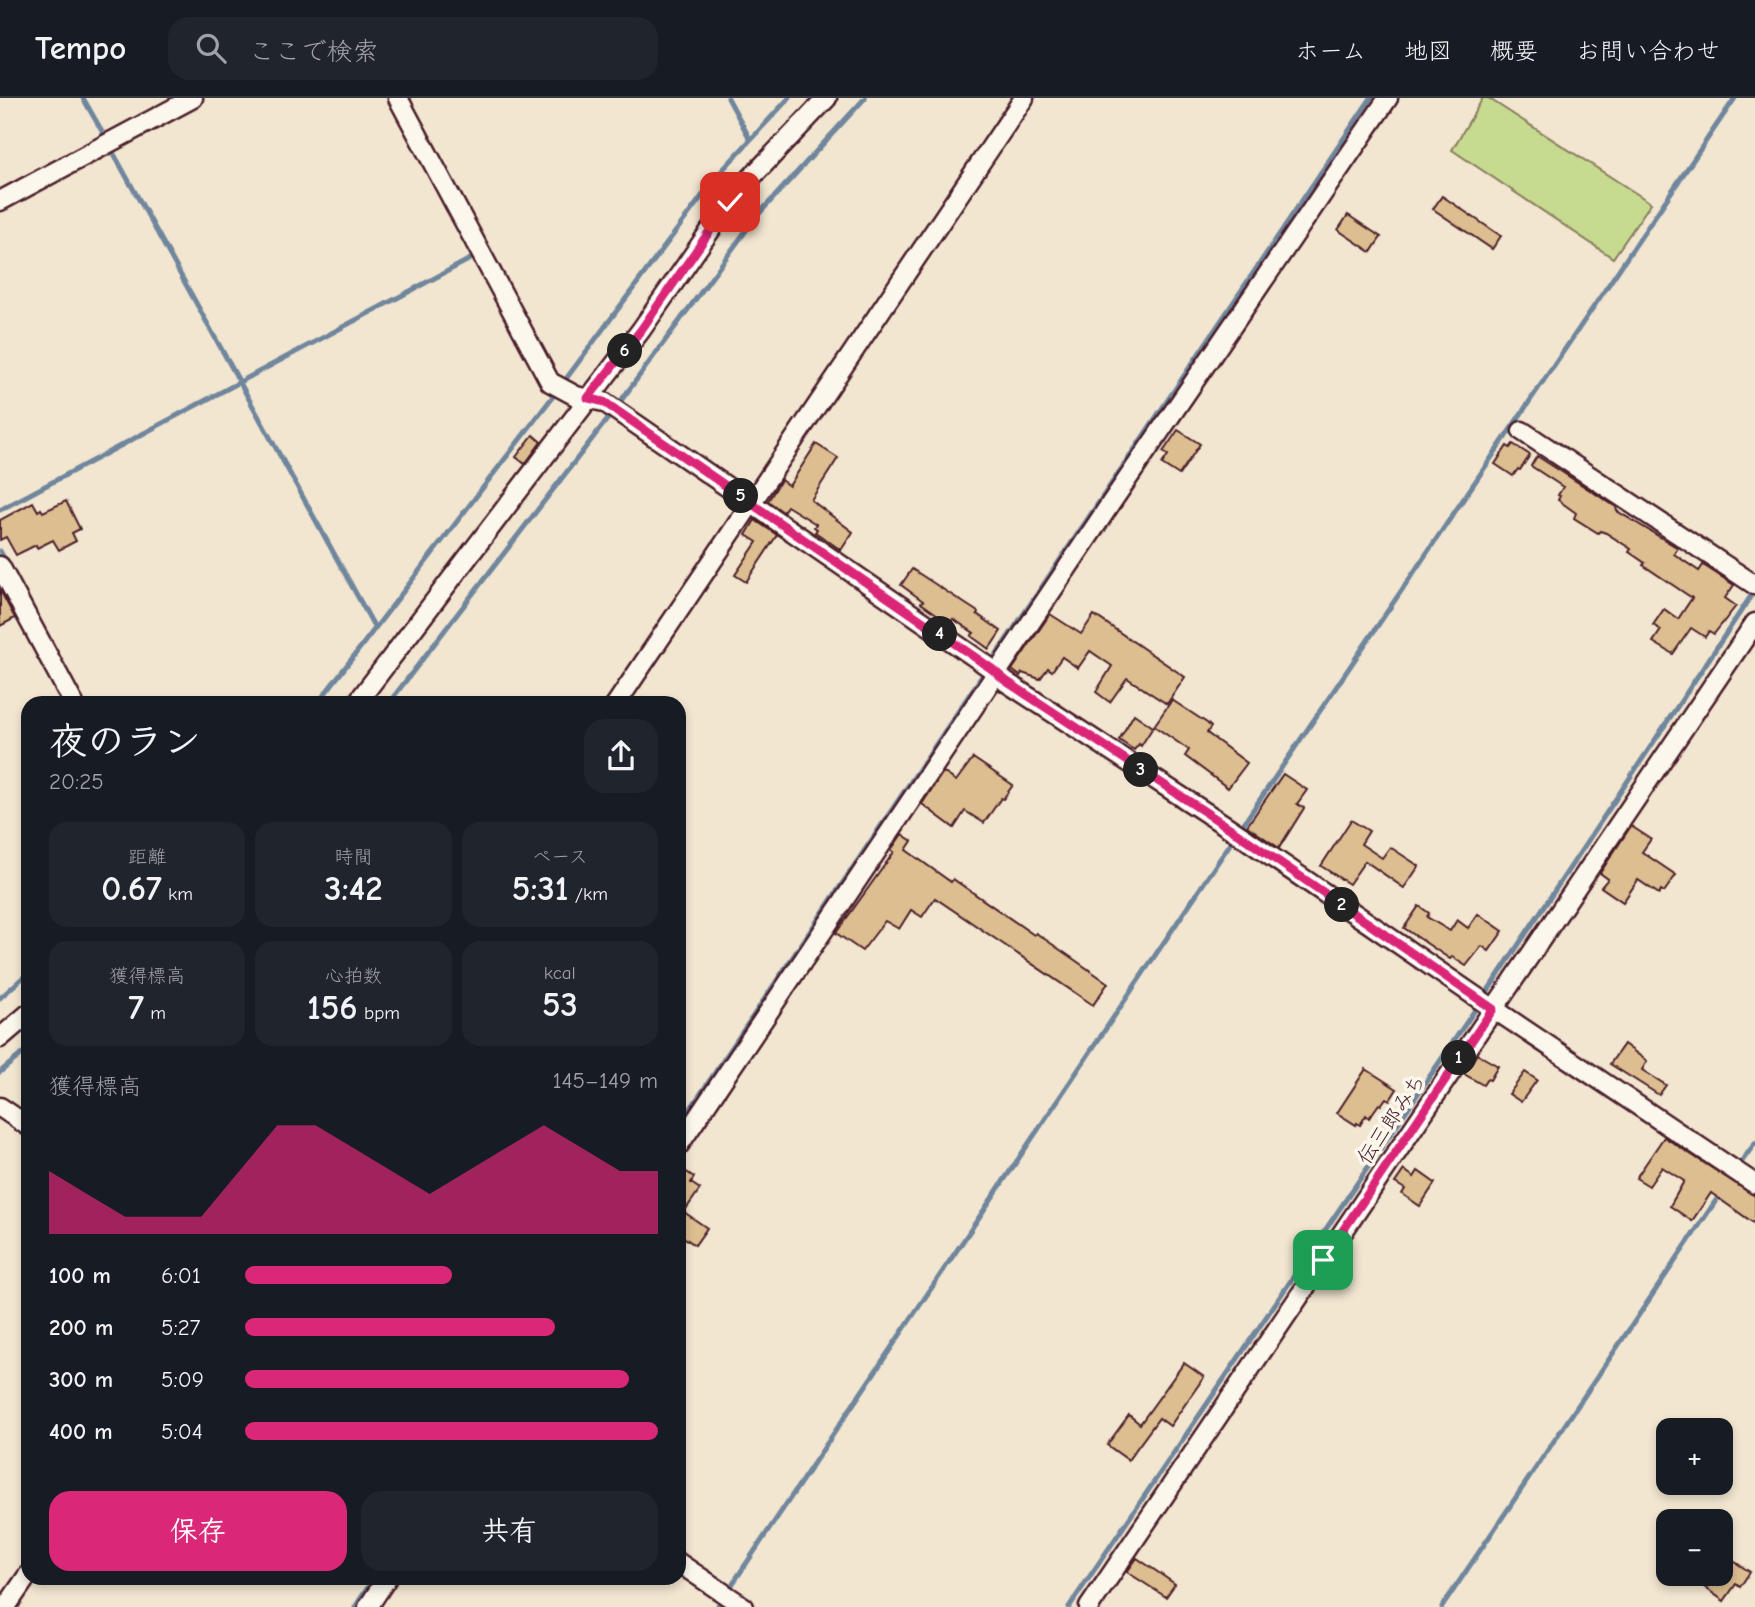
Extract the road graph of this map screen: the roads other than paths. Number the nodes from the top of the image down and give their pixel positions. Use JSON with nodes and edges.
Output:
{"nodes":[{"id":1,"x":194,"y":98,"type":"edge"},
{"id":2,"x":398,"y":98,"type":"edge"},
{"id":3,"x":827,"y":98,"type":"edge"},
{"id":4,"x":1024,"y":98,"type":"edge"},
{"id":5,"x":1388,"y":98,"type":"edge"},
{"id":6,"x":0,"y":201,"type":"edge"},
{"id":7,"x":588,"y":398,"type":"junction"},
{"id":8,"x":1522,"y":431,"type":"dead end"},
{"id":9,"x":753,"y":504,"type":"junction"},
{"id":10,"x":0,"y":566,"type":"edge"},
{"id":11,"x":1755,"y":585,"type":"edge"},
{"id":12,"x":1755,"y":623,"type":"edge"},
{"id":13,"x":991,"y":669,"type":"junction"},
{"id":14,"x":70,"y":696,"type":"edge"},
{"id":15,"x":362,"y":696,"type":"edge"},
{"id":16,"x":621,"y":696,"type":"edge"},
{"id":17,"x":1485,"y":1003,"type":"junction"},
{"id":18,"x":21,"y":1020,"type":"edge"},
{"id":19,"x":0,"y":1038,"type":"edge"},
{"id":20,"x":0,"y":1107,"type":"edge"},
{"id":21,"x":21,"y":1121,"type":"edge"},
{"id":22,"x":686,"y":1134,"type":"edge"},
{"id":23,"x":1755,"y":1184,"type":"edge"},
{"id":24,"x":686,"y":1568,"type":"edge"},
{"id":25,"x":21,"y":1585,"type":"edge"},
{"id":26,"x":382,"y":1585,"type":"edge"},
{"id":27,"x":6,"y":1607,"type":"edge"},
{"id":28,"x":368,"y":1607,"type":"edge"},
{"id":29,"x":744,"y":1607,"type":"edge"},
{"id":30,"x":1089,"y":1607,"type":"edge"}],
"edges":[{"from":1,"to":6,"type":"street"},
{"from":2,"to":7,"type":"street"},
{"from":3,"to":7,"type":"street"},
{"from":4,"to":9,"type":"street"},
{"from":5,"to":13,"type":"street"},
{"from":7,"to":9,"type":"street"},
{"from":7,"to":15,"type":"street"},
{"from":8,"to":11,"type":"street"},
{"from":9,"to":13,"type":"street"},
{"from":9,"to":16,"type":"street"},
{"from":10,"to":14,"type":"street"},
{"from":12,"to":17,"type":"street","name":"伝三郎みち"},
{"from":13,"to":17,"type":"street"},
{"from":13,"to":22,"type":"street"},
{"from":17,"to":23,"type":"street"},
{"from":17,"to":30,"type":"street","name":"伝三郎みち"},
{"from":18,"to":19,"type":"street"},
{"from":20,"to":21,"type":"street"},
{"from":24,"to":29,"type":"street"},
{"from":25,"to":27,"type":"street"},
{"from":26,"to":28,"type":"street"}]}
